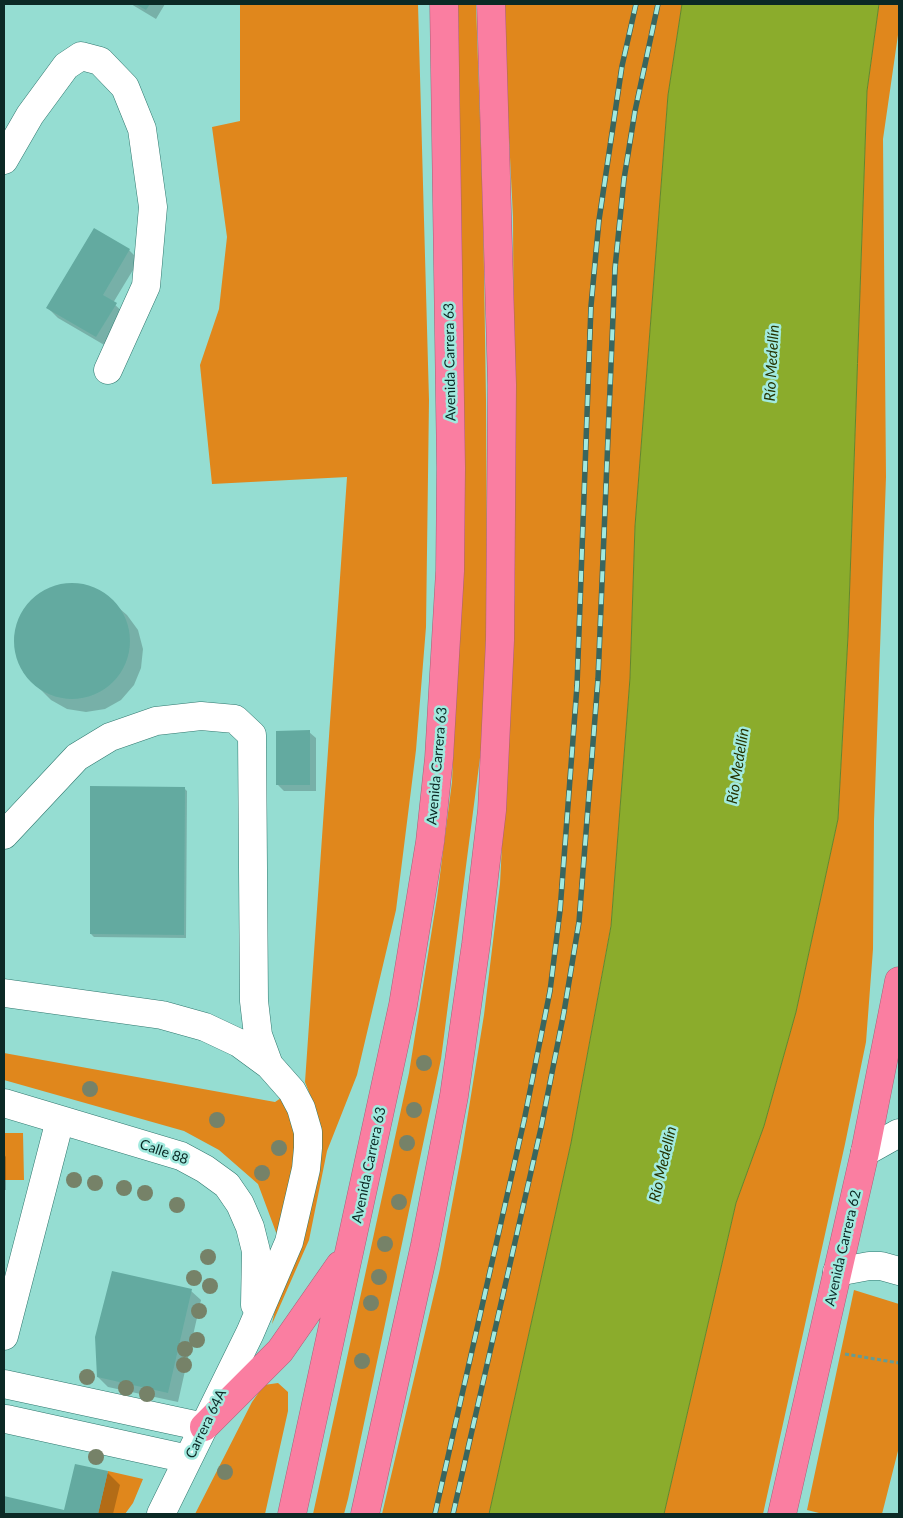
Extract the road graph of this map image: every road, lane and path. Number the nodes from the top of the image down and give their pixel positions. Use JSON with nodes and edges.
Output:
{"nodes":[{"id":1,"x":444,"y":4,"type":"edge"},
{"id":2,"x":491,"y":4,"type":"edge"},
{"id":3,"x":6,"y":152,"type":"edge"},
{"id":4,"x":108,"y":370,"type":"dead end"},
{"id":5,"x":4,"y":835,"type":"edge"},
{"id":6,"x":899,"y":981,"type":"edge"},
{"id":7,"x":4,"y":994,"type":"edge"},
{"id":8,"x":269,"y":1065,"type":"junction"},
{"id":9,"x":7,"y":1105,"type":"edge"},
{"id":10,"x":60,"y":1120,"type":"junction"},
{"id":11,"x":899,"y":1133,"type":"edge"},
{"id":12,"x":865,"y":1152,"type":"junction"},
{"id":13,"x":351,"y":1246,"type":"junction"},
{"id":14,"x":899,"y":1271,"type":"edge"},
{"id":15,"x":838,"y":1272,"type":"junction"},
{"id":16,"x":250,"y":1333,"type":"junction"},
{"id":17,"x":4,"y":1336,"type":"edge"},
{"id":18,"x":844,"y":1354,"type":"dead end"},
{"id":19,"x":899,"y":1363,"type":"edge"},
{"id":20,"x":7,"y":1386,"type":"edge"},
{"id":21,"x":6,"y":1419,"type":"dead end"},
{"id":22,"x":204,"y":1427,"type":"junction"},
{"id":23,"x":188,"y":1459,"type":"junction"},
{"id":24,"x":161,"y":1514,"type":"edge"},
{"id":25,"x":292,"y":1514,"type":"edge"},
{"id":26,"x":365,"y":1514,"type":"edge"},
{"id":27,"x":782,"y":1514,"type":"edge"}],
"edges":[{"from":1,"to":13,"type":"highway","name":"Avenida Carrera 63"},
{"from":2,"to":26,"type":"highway"},
{"from":3,"to":4,"type":"street"},
{"from":5,"to":8,"type":"street"},
{"from":6,"to":12,"type":"highway","name":"Avenida Carrera 62"},
{"from":7,"to":8,"type":"street"},
{"from":8,"to":16,"type":"street"},
{"from":9,"to":10,"type":"street","name":"Calle 88"},
{"from":10,"to":16,"type":"street","name":"Calle 88"},
{"from":10,"to":17,"type":"street"},
{"from":11,"to":12,"type":"street"},
{"from":12,"to":15,"type":"highway","name":"Avenida Carrera 62"},
{"from":13,"to":22,"type":"highway"},
{"from":13,"to":25,"type":"highway","name":"Avenida Carrera 63"},
{"from":14,"to":15,"type":"street"},
{"from":15,"to":27,"type":"highway","name":"Avenida Carrera 62"},
{"from":16,"to":22,"type":"street","name":"Carrera 64A"},
{"from":18,"to":19,"type":"path"},
{"from":20,"to":22,"type":"street"},
{"from":21,"to":23,"type":"street"},
{"from":22,"to":23,"type":"street","name":"Carrera 64A"},
{"from":23,"to":24,"type":"street","name":"Carrera 64A"}]}
